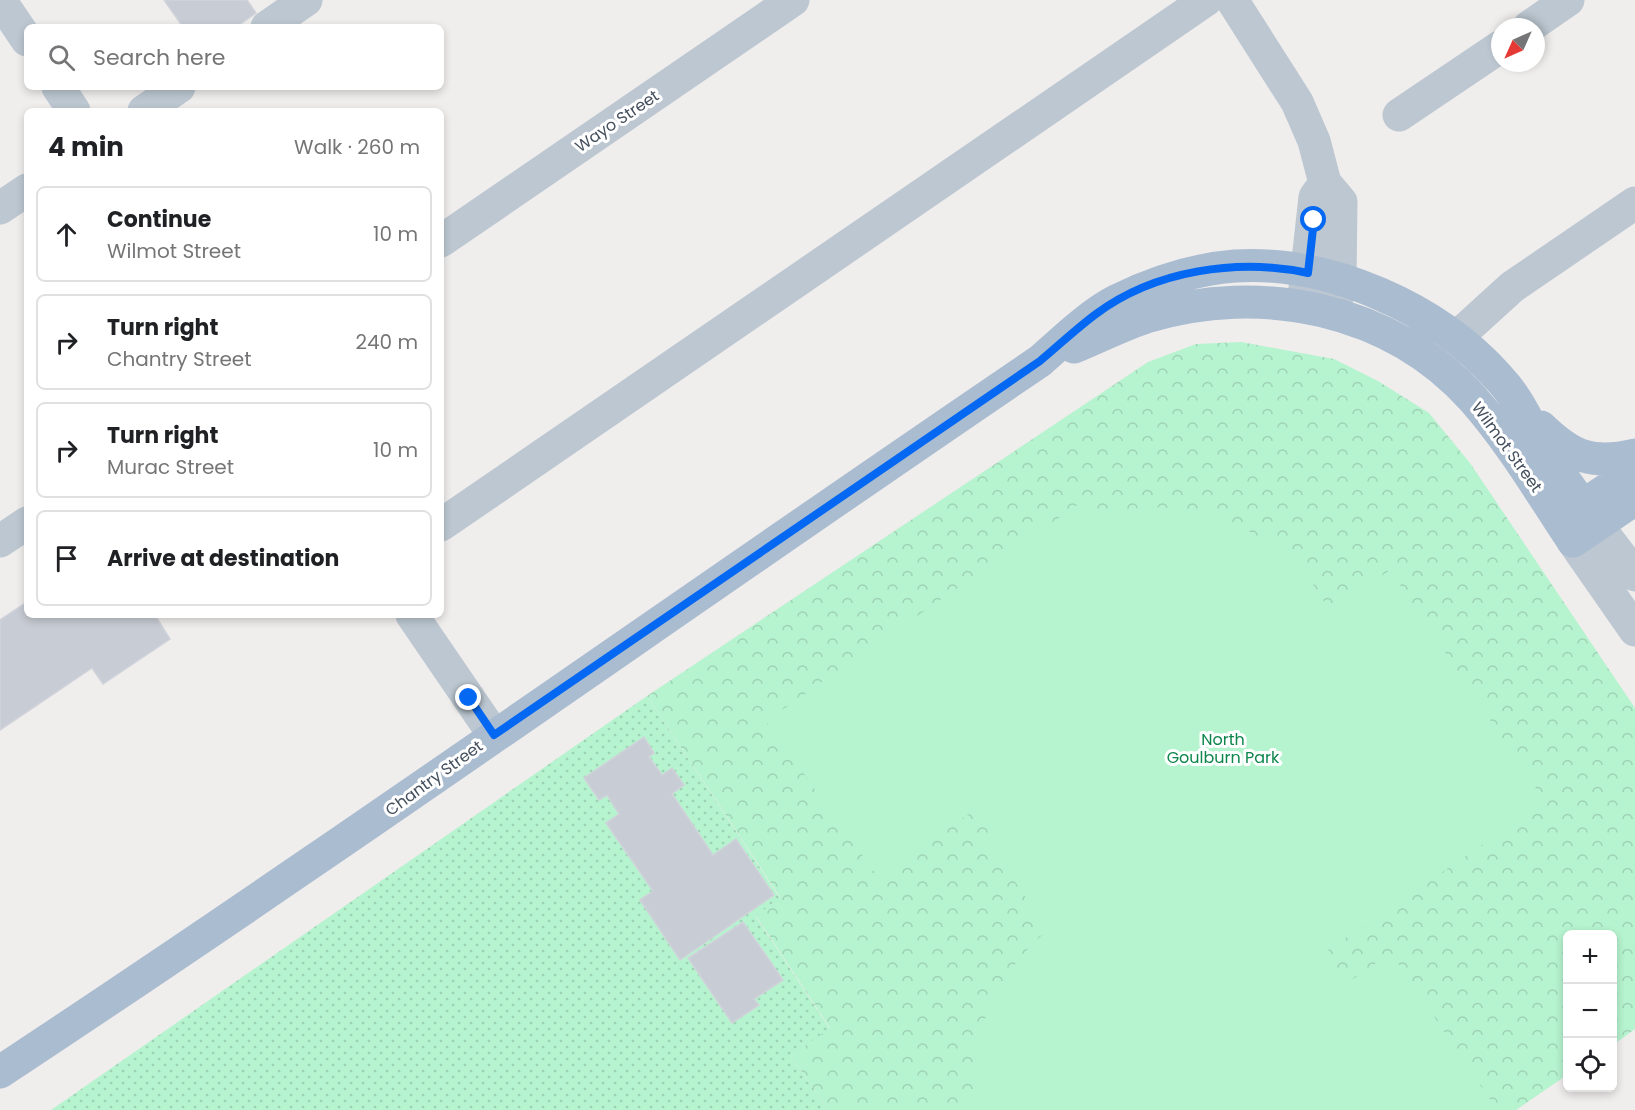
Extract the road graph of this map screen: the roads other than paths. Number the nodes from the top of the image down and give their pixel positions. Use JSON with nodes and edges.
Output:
{"nodes":[{"id":1,"x":0,"y":0,"type":"edge"},
{"id":2,"x":306,"y":0,"type":"edge"},
{"id":3,"x":793,"y":0,"type":"edge"},
{"id":4,"x":1206,"y":0,"type":"edge"},
{"id":5,"x":1232,"y":0,"type":"edge"},
{"id":6,"x":1568,"y":0,"type":"edge"},
{"id":7,"x":1542,"y":18,"type":"edge"},
{"id":8,"x":271,"y":24,"type":"edge"},
{"id":9,"x":24,"y":36,"type":"edge"},
{"id":10,"x":1491,"y":52,"type":"edge"},
{"id":11,"x":60,"y":90,"type":"edge"},
{"id":12,"x":175,"y":90,"type":"edge"},
{"id":13,"x":72,"y":108,"type":"edge"},
{"id":14,"x":148,"y":108,"type":"edge"},
{"id":15,"x":1399,"y":115,"type":"dead end"},
{"id":16,"x":1325,"y":183,"type":"junction"},
{"id":17,"x":24,"y":192,"type":"edge"},
{"id":18,"x":1635,"y":203,"type":"edge"},
{"id":19,"x":0,"y":208,"type":"edge"},
{"id":20,"x":444,"y":239,"type":"edge"},
{"id":21,"x":1308,"y":273,"type":"junction"},
{"id":22,"x":1340,"y":280,"type":"junction"},
{"id":23,"x":1303,"y":306,"type":"junction"},
{"id":24,"x":1334,"y":313,"type":"junction"},
{"id":25,"x":1456,"y":338,"type":"junction"},
{"id":26,"x":1040,"y":361,"type":"junction"},
{"id":27,"x":1516,"y":398,"type":"junction"},
{"id":28,"x":1635,"y":454,"type":"edge"},
{"id":29,"x":1635,"y":471,"type":"edge"},
{"id":30,"x":1635,"y":499,"type":"edge"},
{"id":31,"x":444,"y":523,"type":"edge"},
{"id":32,"x":1578,"y":523,"type":"junction"},
{"id":33,"x":24,"y":525,"type":"edge"},
{"id":34,"x":0,"y":541,"type":"edge"},
{"id":35,"x":1635,"y":575,"type":"edge"},
{"id":36,"x":414,"y":618,"type":"edge"},
{"id":37,"x":1635,"y":630,"type":"edge"},
{"id":38,"x":494,"y":735,"type":"junction"},
{"id":39,"x":0,"y":1072,"type":"edge"}],
"edges":[{"from":1,"to":9,"type":"street"},
{"from":2,"to":8,"type":"street"},
{"from":3,"to":20,"type":"street","name":"Wayo Street"},
{"from":4,"to":31,"type":"street"},
{"from":5,"to":16,"type":"street"},
{"from":6,"to":7,"type":"street"},
{"from":10,"to":15,"type":"street"},
{"from":11,"to":13,"type":"street"},
{"from":12,"to":14,"type":"street"},
{"from":16,"to":21,"type":"street"},
{"from":16,"to":22,"type":"street"},
{"from":17,"to":19,"type":"street"},
{"from":18,"to":25,"type":"street"},
{"from":21,"to":22,"type":"main road","name":"Chantry Street"},
{"from":21,"to":23,"type":"street"},
{"from":21,"to":26,"type":"main road","name":"Chantry Street"},
{"from":22,"to":24,"type":"street"},
{"from":22,"to":25,"type":"main road","name":"Wilmot Street"},
{"from":23,"to":24,"type":"main road","name":"Wilmot Street"},
{"from":23,"to":26,"type":"main road","name":"Wilmot Street"},
{"from":24,"to":32,"type":"main road","name":"Wilmot Street"},
{"from":25,"to":27,"type":"main road","name":"Wilmot Street"},
{"from":26,"to":38,"type":"main road","name":"Chantry Street"},
{"from":27,"to":28,"type":"main road"},
{"from":27,"to":32,"type":"main road","name":"Wilmot Street"},
{"from":29,"to":32,"type":"main road"},
{"from":30,"to":32,"type":"main road"},
{"from":32,"to":35,"type":"street","name":"Wilmot Street"},
{"from":32,"to":37,"type":"street","name":"Wilmot Street"},
{"from":33,"to":34,"type":"street"},
{"from":36,"to":38,"type":"street"},
{"from":38,"to":39,"type":"main road","name":"Chantry Street"}]}
